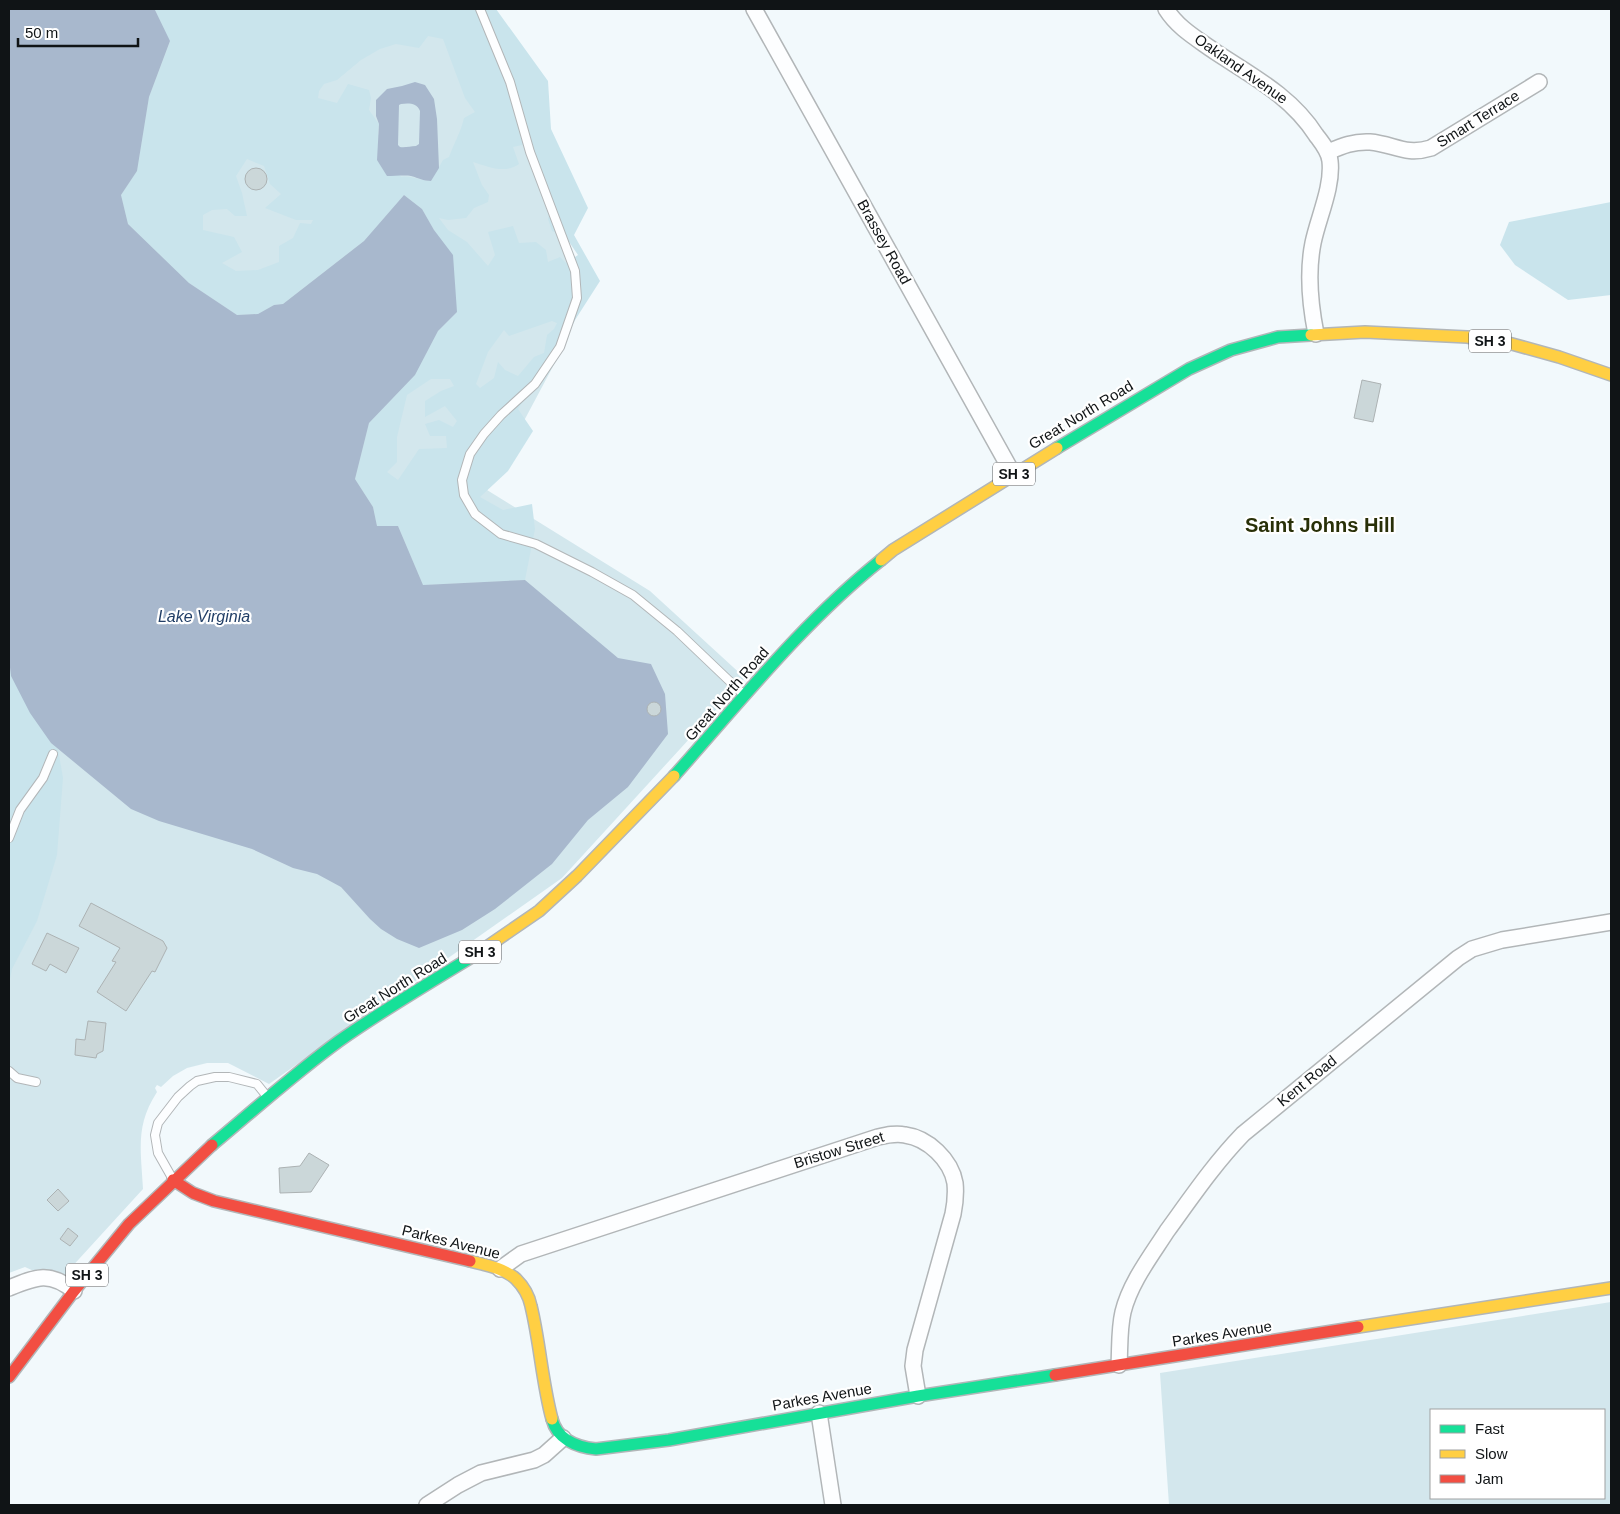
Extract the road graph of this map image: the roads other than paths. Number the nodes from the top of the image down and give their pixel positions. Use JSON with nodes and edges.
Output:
{"nodes":[{"id":1,"x":480,"y":9,"type":"edge"},
{"id":2,"x":754,"y":9,"type":"edge"},
{"id":3,"x":1166,"y":9,"type":"edge"},
{"id":4,"x":1539,"y":82,"type":"dead end"},
{"id":5,"x":1328,"y":152,"type":"junction"},
{"id":6,"x":1316,"y":334,"type":"junction"},
{"id":7,"x":1611,"y":375,"type":"edge"},
{"id":8,"x":1013,"y":474,"type":"junction"},
{"id":9,"x":746,"y":696,"type":"junction"},
{"id":10,"x":53,"y":754,"type":"dead end"},
{"id":11,"x":9,"y":838,"type":"edge"},
{"id":12,"x":1611,"y":922,"type":"edge"},
{"id":13,"x":9,"y":1071,"type":"edge"},
{"id":14,"x":36,"y":1082,"type":"dead end"},
{"id":15,"x":268,"y":1097,"type":"junction"},
{"id":16,"x":173,"y":1180,"type":"junction"},
{"id":17,"x":500,"y":1269,"type":"junction"},
{"id":18,"x":9,"y":1288,"type":"edge"},
{"id":19,"x":1611,"y":1288,"type":"edge"},
{"id":20,"x":74,"y":1290,"type":"junction"},
{"id":21,"x":1120,"y":1366,"type":"junction"},
{"id":22,"x":9,"y":1377,"type":"edge"},
{"id":23,"x":918,"y":1396,"type":"junction"},
{"id":24,"x":819,"y":1413,"type":"junction"},
{"id":25,"x":563,"y":1438,"type":"junction"},
{"id":26,"x":428,"y":1505,"type":"edge"},
{"id":27,"x":833,"y":1505,"type":"edge"}],
"edges":[{"from":1,"to":9,"type":"lane"},
{"from":2,"to":8,"type":"street","name":"Brassey Road"},
{"from":3,"to":5,"type":"street","name":"Oakland Avenue"},
{"from":4,"to":5,"type":"street","name":"Smart Terrace"},
{"from":5,"to":6,"type":"street"},
{"from":6,"to":7,"type":"main road","name":"Great North Road","number":"SH 3"},
{"from":6,"to":8,"type":"main road","name":"Great North Road","number":"SH 3"},
{"from":8,"to":9,"type":"main road","name":"Great North Road","number":"SH 3"},
{"from":9,"to":15,"type":"main road","name":"Great North Road","number":"SH 3"},
{"from":10,"to":11,"type":"lane"},
{"from":12,"to":21,"type":"street","name":"Kent Road"},
{"from":13,"to":14,"type":"lane"},
{"from":15,"to":16,"type":"main road","name":"Great North Road","number":"SH 3"},
{"from":15,"to":16,"type":"lane"},
{"from":16,"to":17,"type":"main road","name":"Parkes Avenue"},
{"from":16,"to":20,"type":"main road","name":"Great North Road","number":"SH 3"},
{"from":17,"to":23,"type":"street","name":"Bristow Street"},
{"from":17,"to":25,"type":"main road","name":"Parkes Avenue"},
{"from":18,"to":20,"type":"street"},
{"from":19,"to":21,"type":"main road","name":"Parkes Avenue"},
{"from":20,"to":22,"type":"main road","name":"Great North Road","number":"SH 3"},
{"from":21,"to":23,"type":"main road","name":"Parkes Avenue"},
{"from":23,"to":24,"type":"main road","name":"Parkes Avenue"},
{"from":24,"to":25,"type":"main road","name":"Parkes Avenue"},
{"from":24,"to":27,"type":"street"},
{"from":25,"to":26,"type":"street"}]}
